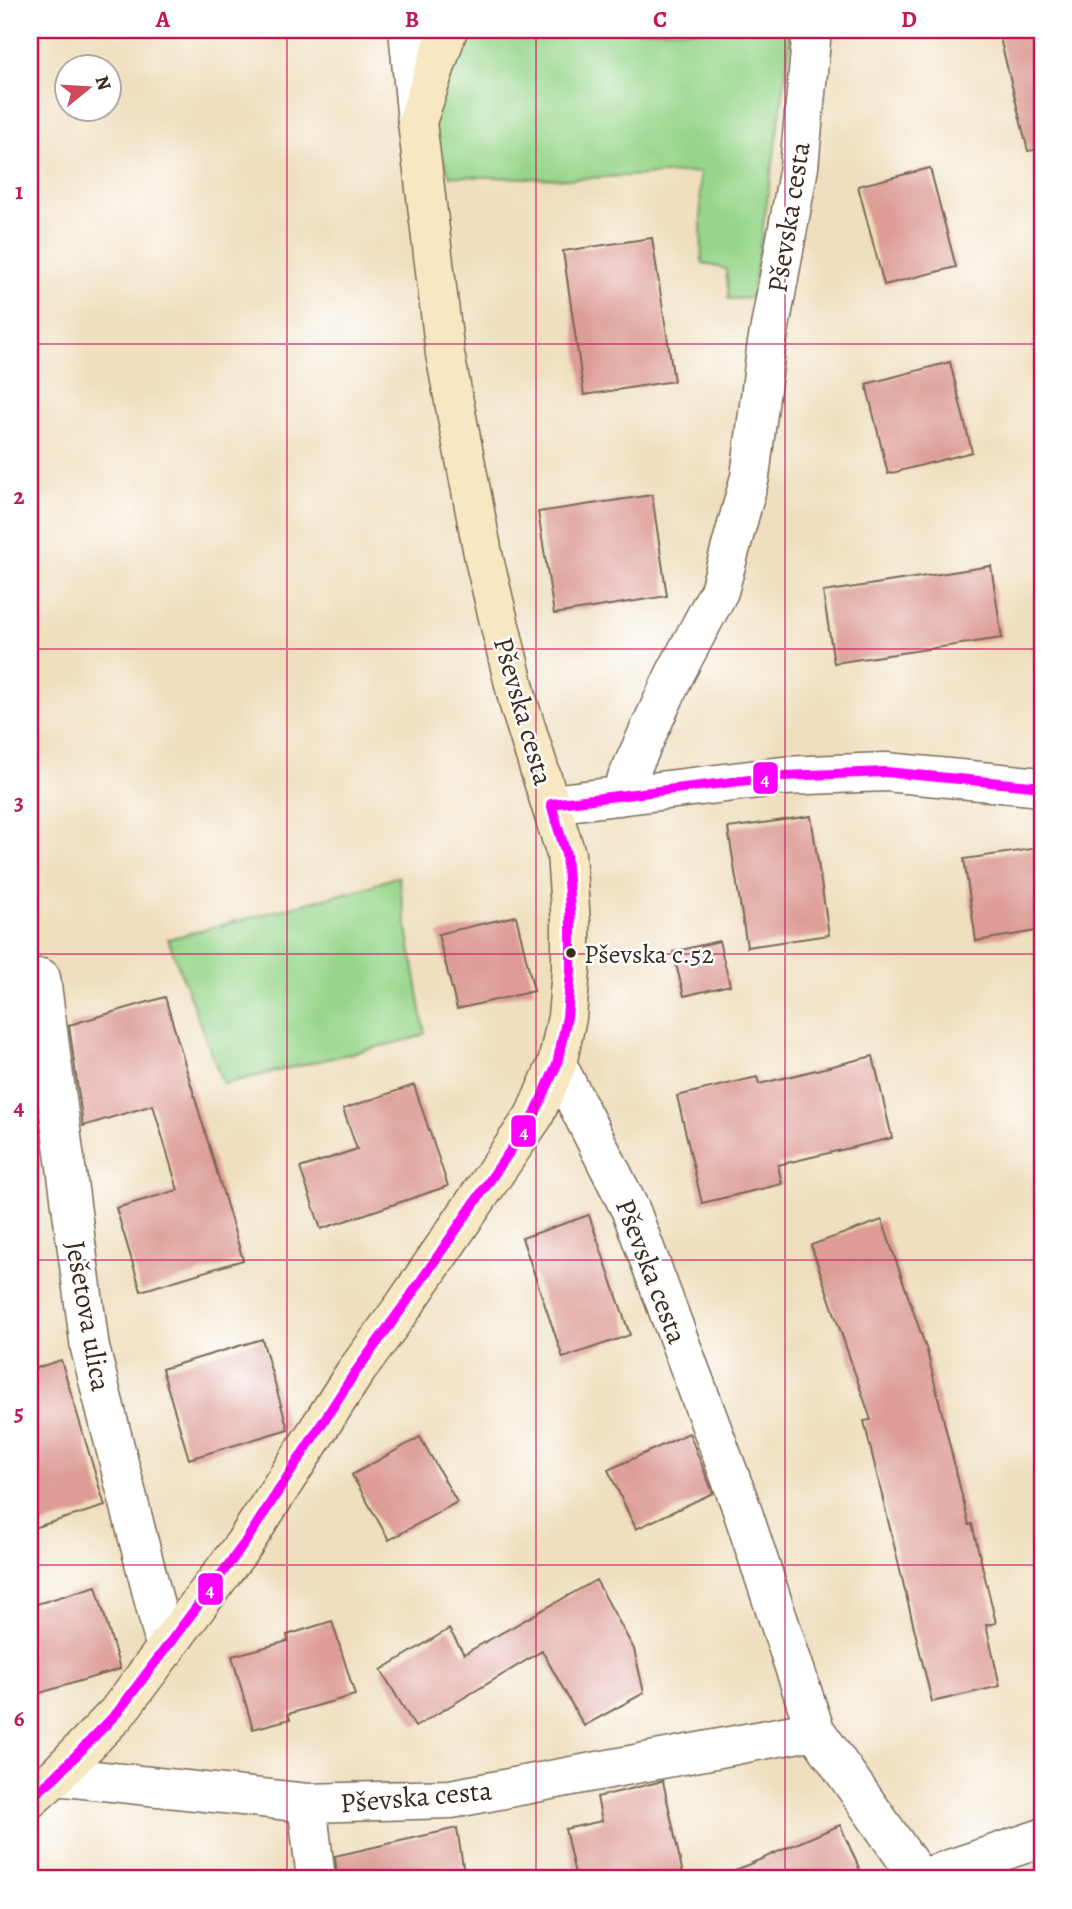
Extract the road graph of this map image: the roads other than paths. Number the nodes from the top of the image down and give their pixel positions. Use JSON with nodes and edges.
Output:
{"nodes":[{"id":1,"x":408,"y":30,"type":"edge"},
{"id":2,"x":448,"y":30,"type":"edge"},
{"id":3,"x":812,"y":30,"type":"edge"},
{"id":4,"x":416,"y":122,"type":"junction"},
{"id":5,"x":1042,"y":787,"type":"edge"},
{"id":6,"x":620,"y":796,"type":"junction"},
{"id":7,"x":551,"y":804,"type":"junction"},
{"id":8,"x":41,"y":978,"type":"dead end"},
{"id":9,"x":557,"y":1064,"type":"junction"},
{"id":10,"x":166,"y":1649,"type":"junction"},
{"id":11,"x":815,"y":1730,"type":"junction"},
{"id":12,"x":43,"y":1787,"type":"edge"},
{"id":13,"x":307,"y":1803,"type":"junction"},
{"id":14,"x":1042,"y":1838,"type":"edge"},
{"id":15,"x":316,"y":1879,"type":"edge"},
{"id":16,"x":920,"y":1879,"type":"edge"}],
"edges":[{"from":1,"to":4,"type":"street"},
{"from":2,"to":4,"type":"street","name":"Pševska cesta"},
{"from":3,"to":6,"type":"street","name":"Pševska cesta"},
{"from":4,"to":7,"type":"street","name":"Pševska cesta"},
{"from":5,"to":6,"type":"street"},
{"from":6,"to":7,"type":"street"},
{"from":7,"to":9,"type":"street","name":"Pševska cesta"},
{"from":8,"to":10,"type":"street","name":"Ješetova ulica"},
{"from":9,"to":10,"type":"street"},
{"from":9,"to":11,"type":"street","name":"Pševska cesta"},
{"from":10,"to":12,"type":"street"},
{"from":11,"to":13,"type":"street","name":"Pševska cesta"},
{"from":11,"to":16,"type":"street","name":"Pševska cesta"},
{"from":12,"to":13,"type":"street"},
{"from":13,"to":15,"type":"street"},
{"from":14,"to":16,"type":"street","name":"Pševska cesta"}]}
